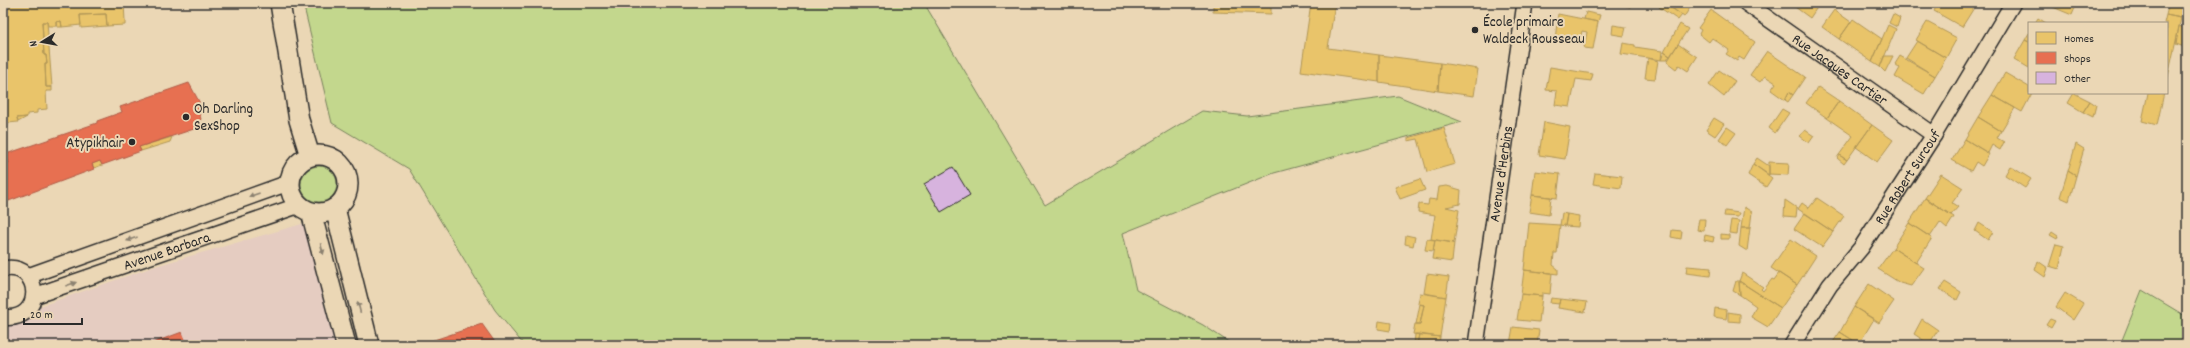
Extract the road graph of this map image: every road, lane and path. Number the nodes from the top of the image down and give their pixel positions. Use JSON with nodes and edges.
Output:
{"nodes":[{"id":1,"x":280,"y":3,"type":"edge"},
{"id":2,"x":1525,"y":3,"type":"edge"},
{"id":3,"x":1746,"y":3,"type":"edge"},
{"id":4,"x":2013,"y":3,"type":"edge"},
{"id":5,"x":1934,"y":135,"type":"junction"},
{"id":6,"x":310,"y":156,"type":"junction"},
{"id":7,"x":291,"y":182,"type":"junction"},
{"id":8,"x":305,"y":208,"type":"junction"},
{"id":9,"x":335,"y":208,"type":"junction"},
{"id":10,"x":3,"y":269,"type":"edge"},
{"id":11,"x":28,"y":276,"type":"junction"},
{"id":12,"x":34,"y":296,"type":"junction"},
{"id":13,"x":3,"y":317,"type":"edge"},
{"id":14,"x":346,"y":345,"type":"edge"},
{"id":15,"x":369,"y":345,"type":"edge"},
{"id":16,"x":1476,"y":345,"type":"edge"},
{"id":17,"x":1792,"y":345,"type":"edge"}],
"edges":[{"from":1,"to":6,"type":"street"},
{"from":2,"to":16,"type":"street","name":"Avenue d'Herbins"},
{"from":3,"to":5,"type":"street","name":"Rue Jacques Cartier"},
{"from":4,"to":5,"type":"street","name":"Rue Robert Surcouf"},
{"from":5,"to":17,"type":"street","name":"Rue Robert Surcouf"},
{"from":6,"to":7,"type":"street"},
{"from":6,"to":9,"type":"street"},
{"from":7,"to":8,"type":"street"},
{"from":7,"to":11,"type":"street","name":"Avenue Barbara","one_way":true},
{"from":8,"to":9,"type":"street"},
{"from":12,"to":8,"type":"street","name":"Avenue Barbara","one_way":true},
{"from":8,"to":14,"type":"street","one_way":true},
{"from":15,"to":9,"type":"street","one_way":true},
{"from":10,"to":11,"type":"street"},
{"from":11,"to":12,"type":"street"},
{"from":12,"to":13,"type":"street"}]}
